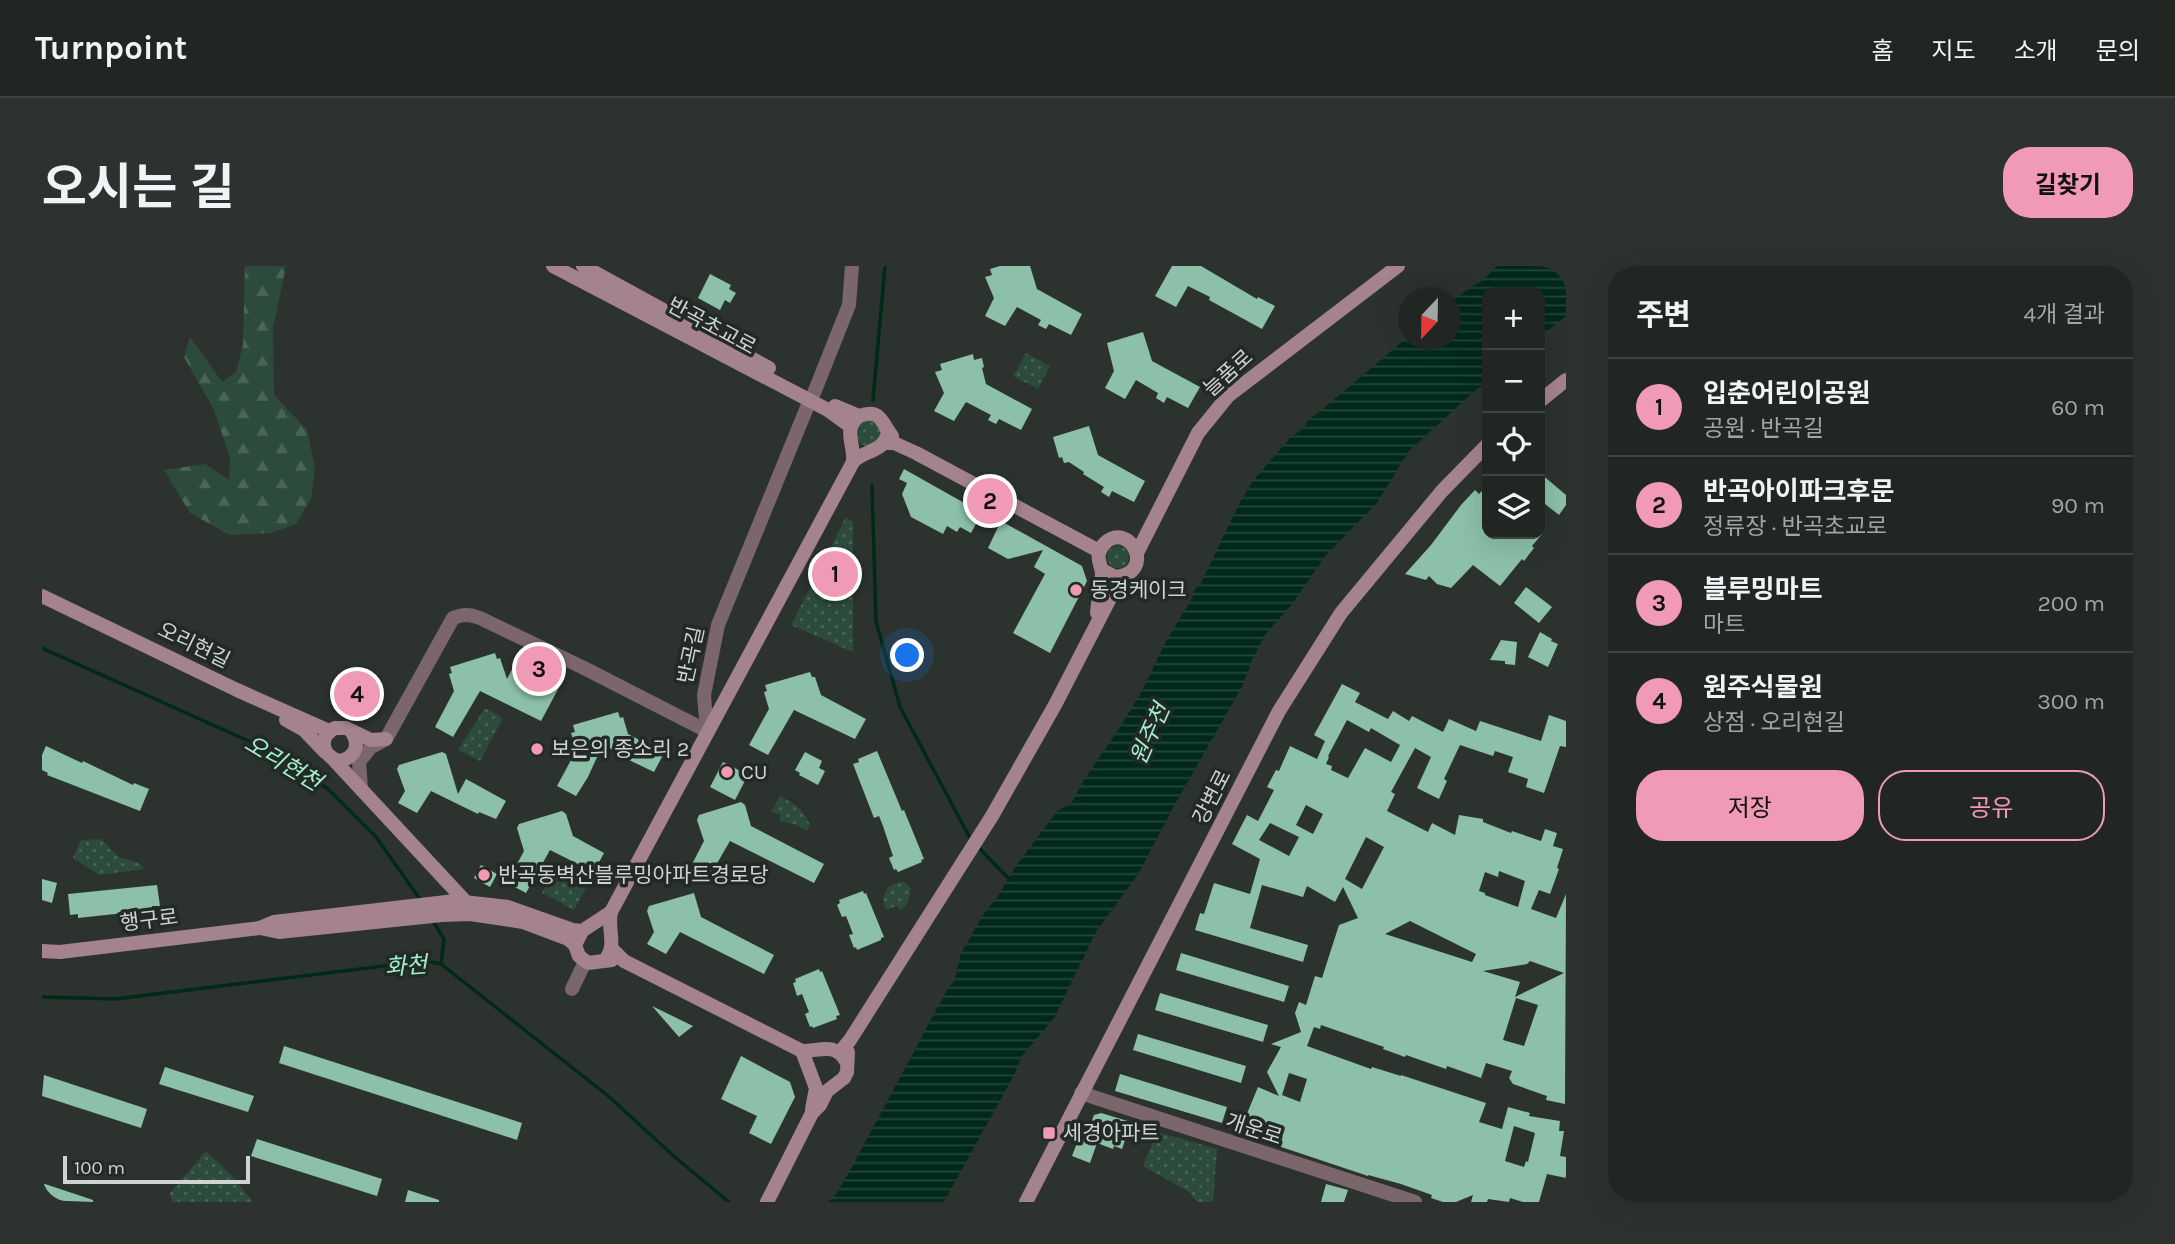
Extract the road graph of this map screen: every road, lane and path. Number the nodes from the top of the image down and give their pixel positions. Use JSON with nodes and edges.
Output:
{"nodes":[{"id":1,"x":553,"y":266,"type":"edge"},
{"id":2,"x":583,"y":266,"type":"edge"},
{"id":3,"x":852,"y":266,"type":"edge"},
{"id":4,"x":1398,"y":266,"type":"edge"},
{"id":5,"x":1566,"y":380,"type":"edge"},
{"id":6,"x":812,"y":396,"type":"junction"},
{"id":7,"x":1545,"y":397,"type":"edge"},
{"id":8,"x":855,"y":421,"type":"junction"},
{"id":9,"x":886,"y":437,"type":"junction"},
{"id":10,"x":853,"y":445,"type":"junction"},
{"id":11,"x":1482,"y":450,"type":"edge"},
{"id":12,"x":870,"y":452,"type":"junction"},
{"id":13,"x":853,"y":462,"type":"junction"},
{"id":14,"x":1156,"y":513,"type":"junction"},
{"id":15,"x":1125,"y":540,"type":"junction"},
{"id":16,"x":1099,"y":551,"type":"junction"},
{"id":17,"x":1137,"y":553,"type":"junction"},
{"id":18,"x":1102,"y":570,"type":"junction"},
{"id":19,"x":1121,"y":577,"type":"junction"},
{"id":20,"x":42,"y":596,"type":"edge"},
{"id":21,"x":1095,"y":625,"type":"junction"},
{"id":22,"x":237,"y":690,"type":"junction"},
{"id":23,"x":329,"y":731,"type":"junction"},
{"id":24,"x":707,"y":731,"type":"junction"},
{"id":25,"x":351,"y":732,"type":"junction"},
{"id":26,"x":386,"y":739,"type":"junction"},
{"id":27,"x":329,"y":755,"type":"junction"},
{"id":28,"x":356,"y":758,"type":"junction"},
{"id":29,"x":361,"y":788,"type":"junction"},
{"id":30,"x":463,"y":905,"type":"junction"},
{"id":31,"x":611,"y":912,"type":"junction"},
{"id":32,"x":582,"y":934,"type":"junction"},
{"id":33,"x":609,"y":948,"type":"junction"},
{"id":34,"x":42,"y":951,"type":"edge"},
{"id":35,"x":585,"y":962,"type":"junction"},
{"id":36,"x":572,"y":989,"type":"dead end"},
{"id":37,"x":819,"y":1050,"type":"junction"},
{"id":38,"x":802,"y":1051,"type":"junction"},
{"id":39,"x":843,"y":1057,"type":"junction"},
{"id":40,"x":811,"y":1074,"type":"junction"},
{"id":41,"x":840,"y":1083,"type":"junction"},
{"id":42,"x":1081,"y":1093,"type":"junction"},
{"id":43,"x":812,"y":1113,"type":"junction"},
{"id":44,"x":766,"y":1202,"type":"edge"},
{"id":45,"x":1026,"y":1202,"type":"edge"},
{"id":46,"x":1415,"y":1202,"type":"edge"}],
"edges":[{"from":1,"to":6,"type":"street","name":"반곡초교로"},
{"from":2,"to":6,"type":"street","name":"반곡초교로"},
{"from":3,"to":6,"type":"street","name":"반곡길"},
{"from":4,"to":14,"type":"street","name":"늘품로"},
{"from":5,"to":7,"type":"street"},
{"from":6,"to":8,"type":"street","name":"반곡초교로"},
{"from":6,"to":24,"type":"street","name":"반곡길"},
{"from":8,"to":9,"type":"street"},
{"from":8,"to":10,"type":"street"},
{"from":9,"to":12,"type":"street"},
{"from":9,"to":16,"type":"street"},
{"from":10,"to":12,"type":"street"},
{"from":10,"to":13,"type":"street"},
{"from":11,"to":42,"type":"street","name":"강변로"},
{"from":12,"to":13,"type":"street"},
{"from":13,"to":24,"type":"street"},
{"from":14,"to":15,"type":"street"},
{"from":14,"to":17,"type":"street","name":"늘품로"},
{"from":15,"to":16,"type":"street"},
{"from":15,"to":17,"type":"street"},
{"from":16,"to":18,"type":"street"},
{"from":17,"to":19,"type":"street"},
{"from":18,"to":19,"type":"street"},
{"from":18,"to":21,"type":"street"},
{"from":19,"to":21,"type":"street"},
{"from":20,"to":22,"type":"street","name":"오리현길"},
{"from":21,"to":39,"type":"street"},
{"from":22,"to":23,"type":"street","name":"오리현길"},
{"from":22,"to":27,"type":"street"},
{"from":23,"to":25,"type":"street"},
{"from":23,"to":27,"type":"street"},
{"from":24,"to":26,"type":"street"},
{"from":24,"to":31,"type":"street"},
{"from":25,"to":26,"type":"street"},
{"from":25,"to":28,"type":"street"},
{"from":26,"to":28,"type":"street"},
{"from":27,"to":28,"type":"street"},
{"from":27,"to":29,"type":"street"},
{"from":28,"to":29,"type":"street"},
{"from":29,"to":30,"type":"street"},
{"from":30,"to":32,"type":"street"},
{"from":30,"to":34,"type":"street","name":"행구로"},
{"from":31,"to":32,"type":"street"},
{"from":31,"to":33,"type":"street"},
{"from":32,"to":33,"type":"street"},
{"from":32,"to":35,"type":"street"},
{"from":33,"to":35,"type":"street"},
{"from":33,"to":38,"type":"street"},
{"from":35,"to":36,"type":"street"},
{"from":37,"to":38,"type":"street"},
{"from":37,"to":39,"type":"street"},
{"from":37,"to":40,"type":"street"},
{"from":38,"to":40,"type":"street"},
{"from":39,"to":41,"type":"street"},
{"from":40,"to":41,"type":"street"},
{"from":40,"to":43,"type":"street"},
{"from":41,"to":43,"type":"street"},
{"from":42,"to":45,"type":"street","name":"강변로"},
{"from":42,"to":46,"type":"street","name":"개운로"},
{"from":43,"to":44,"type":"street"}]}
